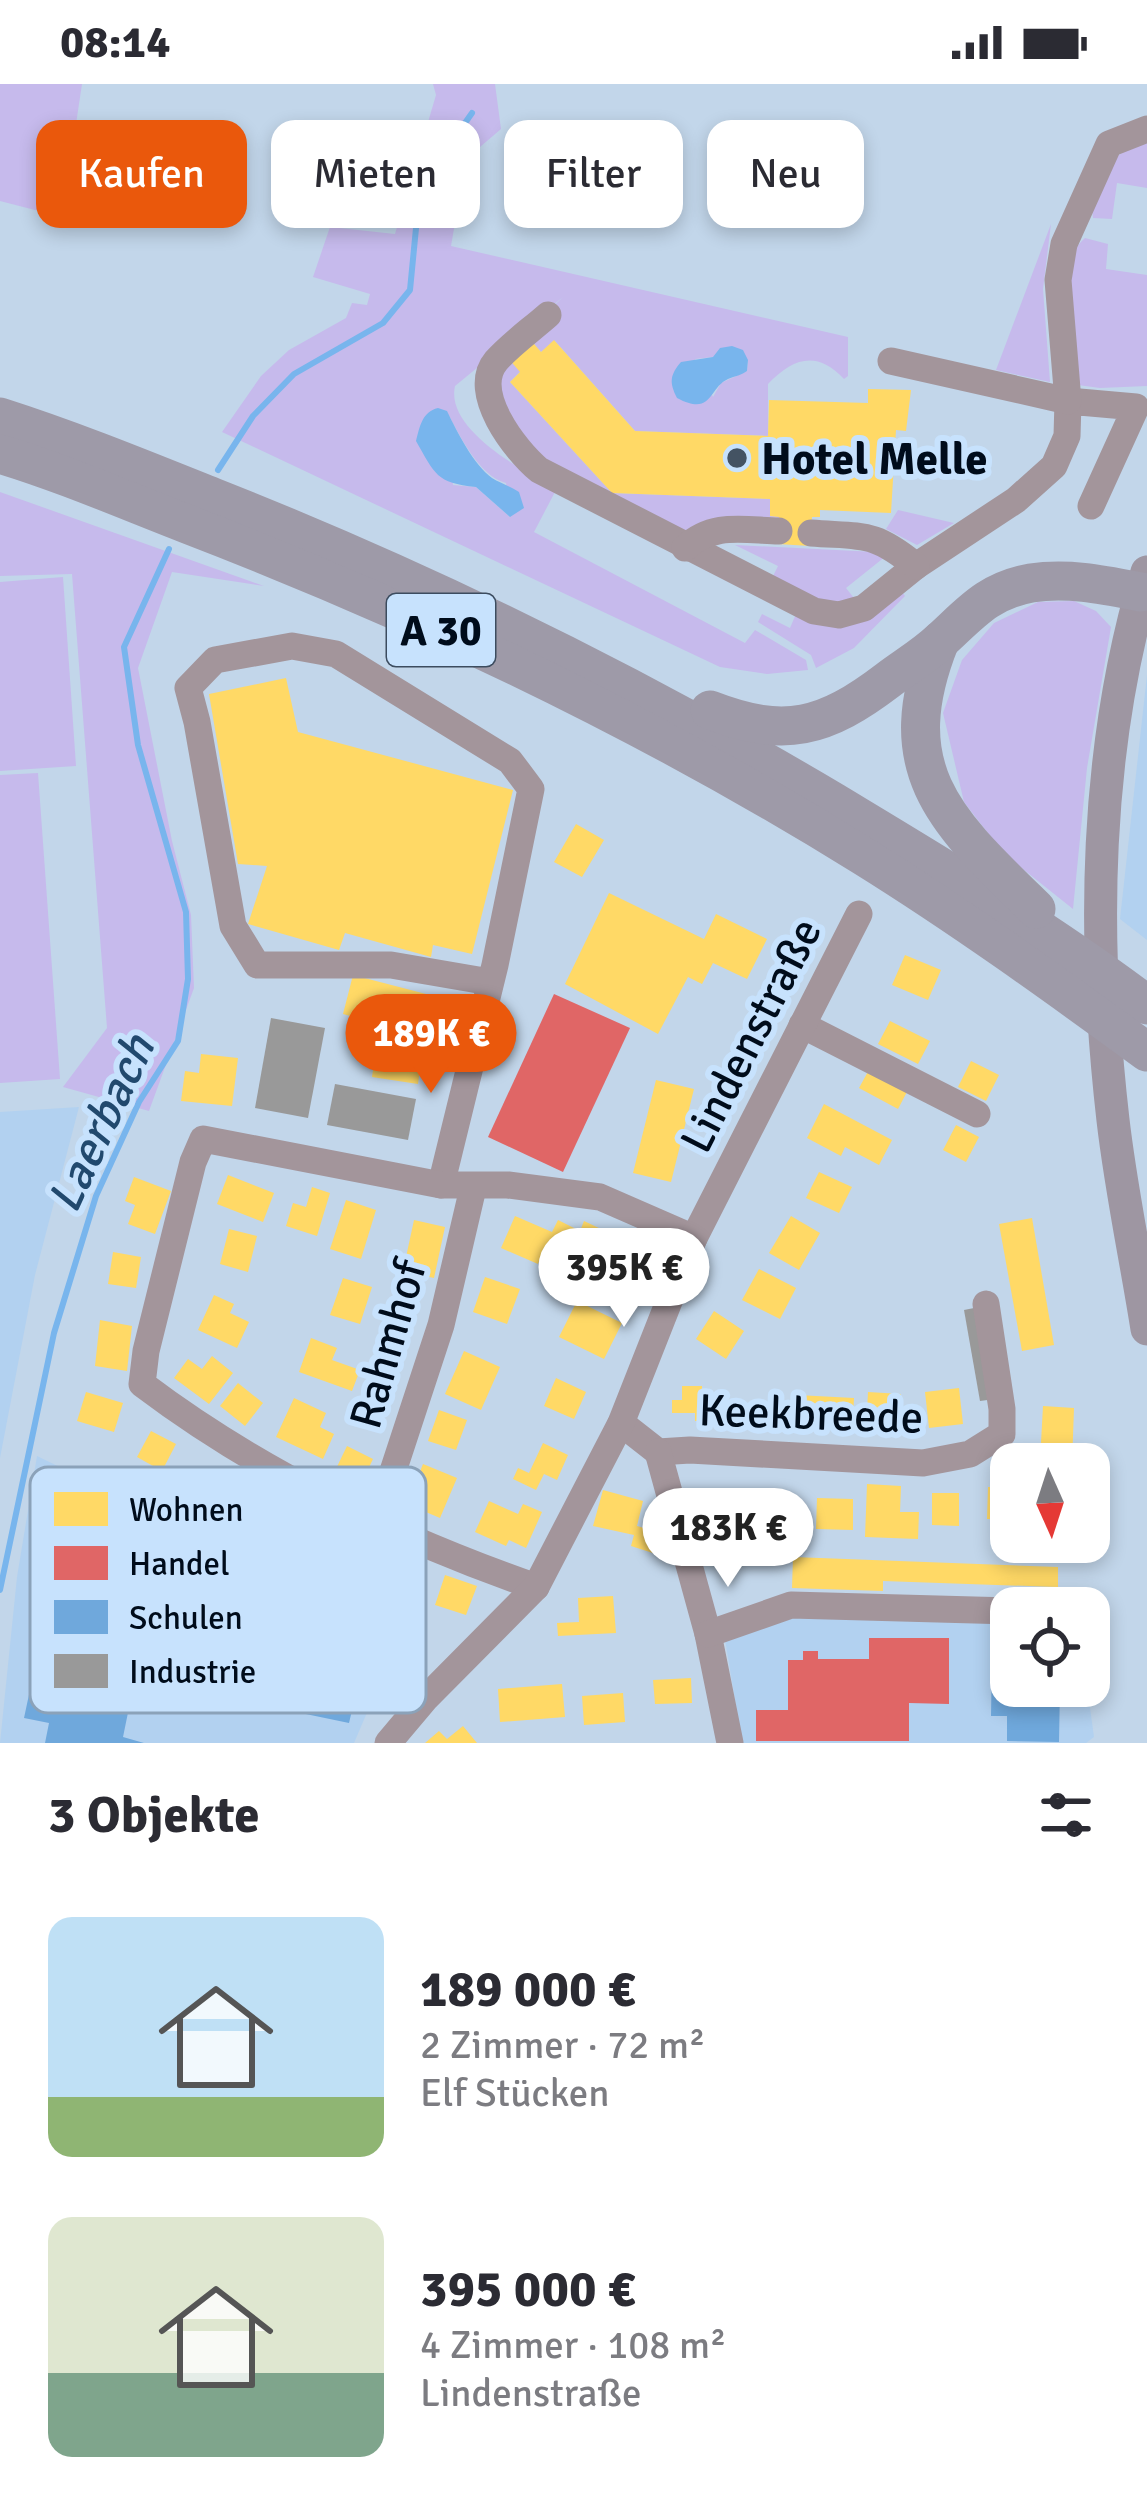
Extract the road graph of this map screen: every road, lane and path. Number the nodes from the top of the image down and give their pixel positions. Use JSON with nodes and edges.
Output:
{"nodes":[{"id":1,"x":1147,"y":129,"type":"edge"},
{"id":2,"x":548,"y":315,"type":"dead end"},
{"id":3,"x":892,"y":361,"type":"dead end"},
{"id":4,"x":1068,"y":401,"type":"junction"},
{"id":5,"x":0,"y":417,"type":"edge"},
{"id":6,"x":0,"y":454,"type":"edge"},
{"id":7,"x":1091,"y":506,"type":"dead end"},
{"id":8,"x":778,"y":531,"type":"dead end"},
{"id":9,"x":811,"y":533,"type":"dead end"},
{"id":10,"x":686,"y":548,"type":"junction"},
{"id":11,"x":916,"y":566,"type":"junction"},
{"id":12,"x":1144,"y":582,"type":"edge"},
{"id":13,"x":940,"y":641,"type":"junction"},
{"id":14,"x":577,"y":659,"type":"junction"},
{"id":15,"x":859,"y":914,"type":"dead end"},
{"id":16,"x":1093,"y":964,"type":"junction"},
{"id":17,"x":490,"y":982,"type":"junction"},
{"id":18,"x":1147,"y":1005,"type":"edge"},
{"id":19,"x":802,"y":1025,"type":"junction"},
{"id":20,"x":1147,"y":1052,"type":"edge"},
{"id":21,"x":977,"y":1114,"type":"dead end"},
{"id":22,"x":441,"y":1185,"type":"junction"},
{"id":23,"x":473,"y":1188,"type":"junction"},
{"id":24,"x":694,"y":1238,"type":"junction"},
{"id":25,"x":986,"y":1304,"type":"dead end"},
{"id":26,"x":1147,"y":1329,"type":"edge"},
{"id":27,"x":621,"y":1423,"type":"junction"},
{"id":28,"x":658,"y":1452,"type":"junction"},
{"id":29,"x":268,"y":1467,"type":"edge"},
{"id":30,"x":394,"y":1467,"type":"edge"},
{"id":31,"x":426,"y":1543,"type":"edge"},
{"id":32,"x":536,"y":1587,"type":"junction"},
{"id":33,"x":990,"y":1611,"type":"edge"},
{"id":34,"x":708,"y":1634,"type":"junction"},
{"id":35,"x":426,"y":1698,"type":"edge"},
{"id":36,"x":413,"y":1713,"type":"edge"},
{"id":37,"x":388,"y":1743,"type":"edge"},
{"id":38,"x":730,"y":1743,"type":"edge"}],
"edges":[{"from":1,"to":4,"type":"street"},
{"from":2,"to":10,"type":"street"},
{"from":3,"to":4,"type":"street"},
{"from":4,"to":7,"type":"street"},
{"from":4,"to":11,"type":"street"},
{"from":5,"to":14,"type":"highway","number":"A 30"},
{"from":6,"to":20,"type":"highway","number":"A 30"},
{"from":8,"to":10,"type":"street"},
{"from":9,"to":11,"type":"street"},
{"from":10,"to":11,"type":"street"},
{"from":12,"to":13,"type":"highway"},
{"from":12,"to":26,"type":"main road"},
{"from":13,"to":14,"type":"highway"},
{"from":13,"to":16,"type":"highway"},
{"from":14,"to":16,"type":"highway","number":"A 30"},
{"from":15,"to":19,"type":"street","name":"Lindenstraße"},
{"from":16,"to":18,"type":"highway","number":"A 30"},
{"from":17,"to":17,"type":"street"},
{"from":17,"to":22,"type":"street"},
{"from":19,"to":21,"type":"street"},
{"from":19,"to":24,"type":"street","name":"Lindenstraße"},
{"from":22,"to":23,"type":"street"},
{"from":22,"to":29,"type":"street"},
{"from":23,"to":24,"type":"street"},
{"from":23,"to":30,"type":"street","name":"Rahmhof"},
{"from":24,"to":27,"type":"street","name":"Lindenstraße"},
{"from":25,"to":28,"type":"street","name":"Keekbreede"},
{"from":27,"to":28,"type":"street","name":"Keekbreede"},
{"from":27,"to":32,"type":"street","name":"Lindenstraße"},
{"from":28,"to":34,"type":"street"},
{"from":31,"to":32,"type":"street"},
{"from":32,"to":35,"type":"street","name":"Lindenstraße"},
{"from":33,"to":34,"type":"street"},
{"from":34,"to":38,"type":"street"},
{"from":36,"to":37,"type":"street","name":"Lindenstraße"}]}
